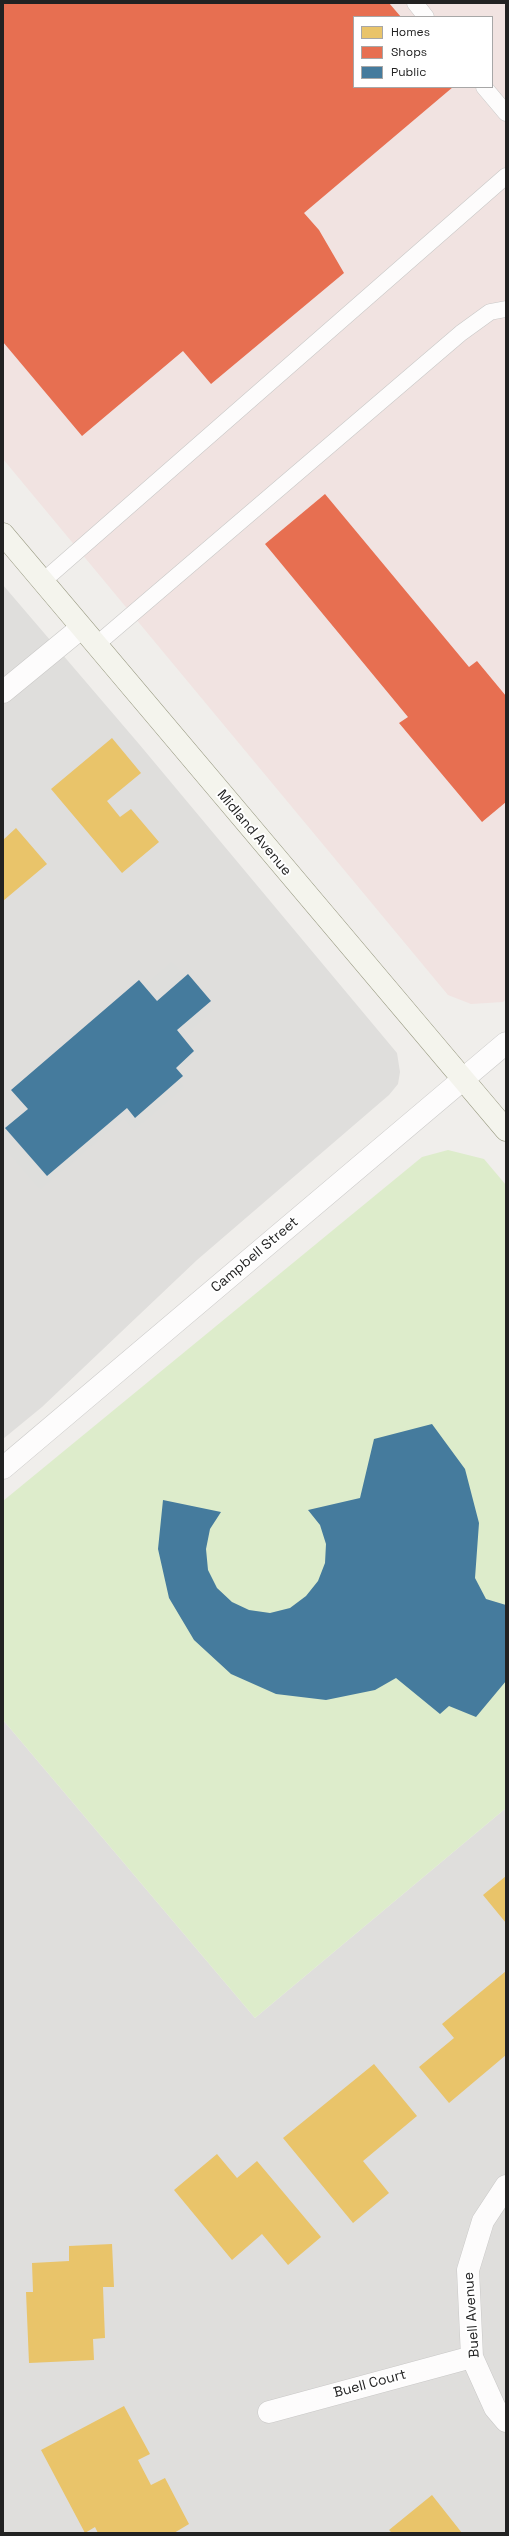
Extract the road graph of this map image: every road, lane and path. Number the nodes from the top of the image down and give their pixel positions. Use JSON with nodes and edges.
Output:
{"nodes":[{"id":1,"x":415,"y":3,"type":"edge"},
{"id":2,"x":425,"y":16,"type":"edge"},
{"id":3,"x":485,"y":88,"type":"edge"},
{"id":4,"x":506,"y":113,"type":"edge"},
{"id":5,"x":506,"y":176,"type":"edge"},
{"id":6,"x":506,"y":309,"type":"edge"},
{"id":7,"x":3,"y":534,"type":"edge"},
{"id":8,"x":42,"y":582,"type":"junction"},
{"id":9,"x":80,"y":628,"type":"junction"},
{"id":10,"x":96,"y":646,"type":"junction"},
{"id":11,"x":3,"y":692,"type":"edge"},
{"id":12,"x":506,"y":1043,"type":"edge"},
{"id":13,"x":463,"y":1079,"type":"junction"},
{"id":14,"x":506,"y":1130,"type":"edge"},
{"id":15,"x":3,"y":1468,"type":"edge"},
{"id":16,"x":506,"y":2186,"type":"edge"},
{"id":17,"x":472,"y":2357,"type":"junction"},
{"id":18,"x":269,"y":2412,"type":"dead end"},
{"id":19,"x":506,"y":2421,"type":"edge"}],
"edges":[{"from":1,"to":2,"type":"lane"},
{"from":3,"to":4,"type":"lane"},
{"from":5,"to":8,"type":"lane"},
{"from":6,"to":10,"type":"lane"},
{"from":7,"to":8,"type":"main road","name":"Midland Avenue"},
{"from":8,"to":9,"type":"main road","name":"Midland Avenue"},
{"from":9,"to":10,"type":"main road","name":"Midland Avenue"},
{"from":9,"to":11,"type":"street"},
{"from":10,"to":13,"type":"main road","name":"Midland Avenue"},
{"from":12,"to":13,"type":"street","name":"Campbell Street"},
{"from":13,"to":14,"type":"main road","name":"Midland Avenue"},
{"from":13,"to":15,"type":"street","name":"Campbell Street"},
{"from":16,"to":17,"type":"street","name":"Buell Avenue"},
{"from":17,"to":18,"type":"street","name":"Buell Court"},
{"from":17,"to":19,"type":"street","name":"Buell Avenue"}]}
